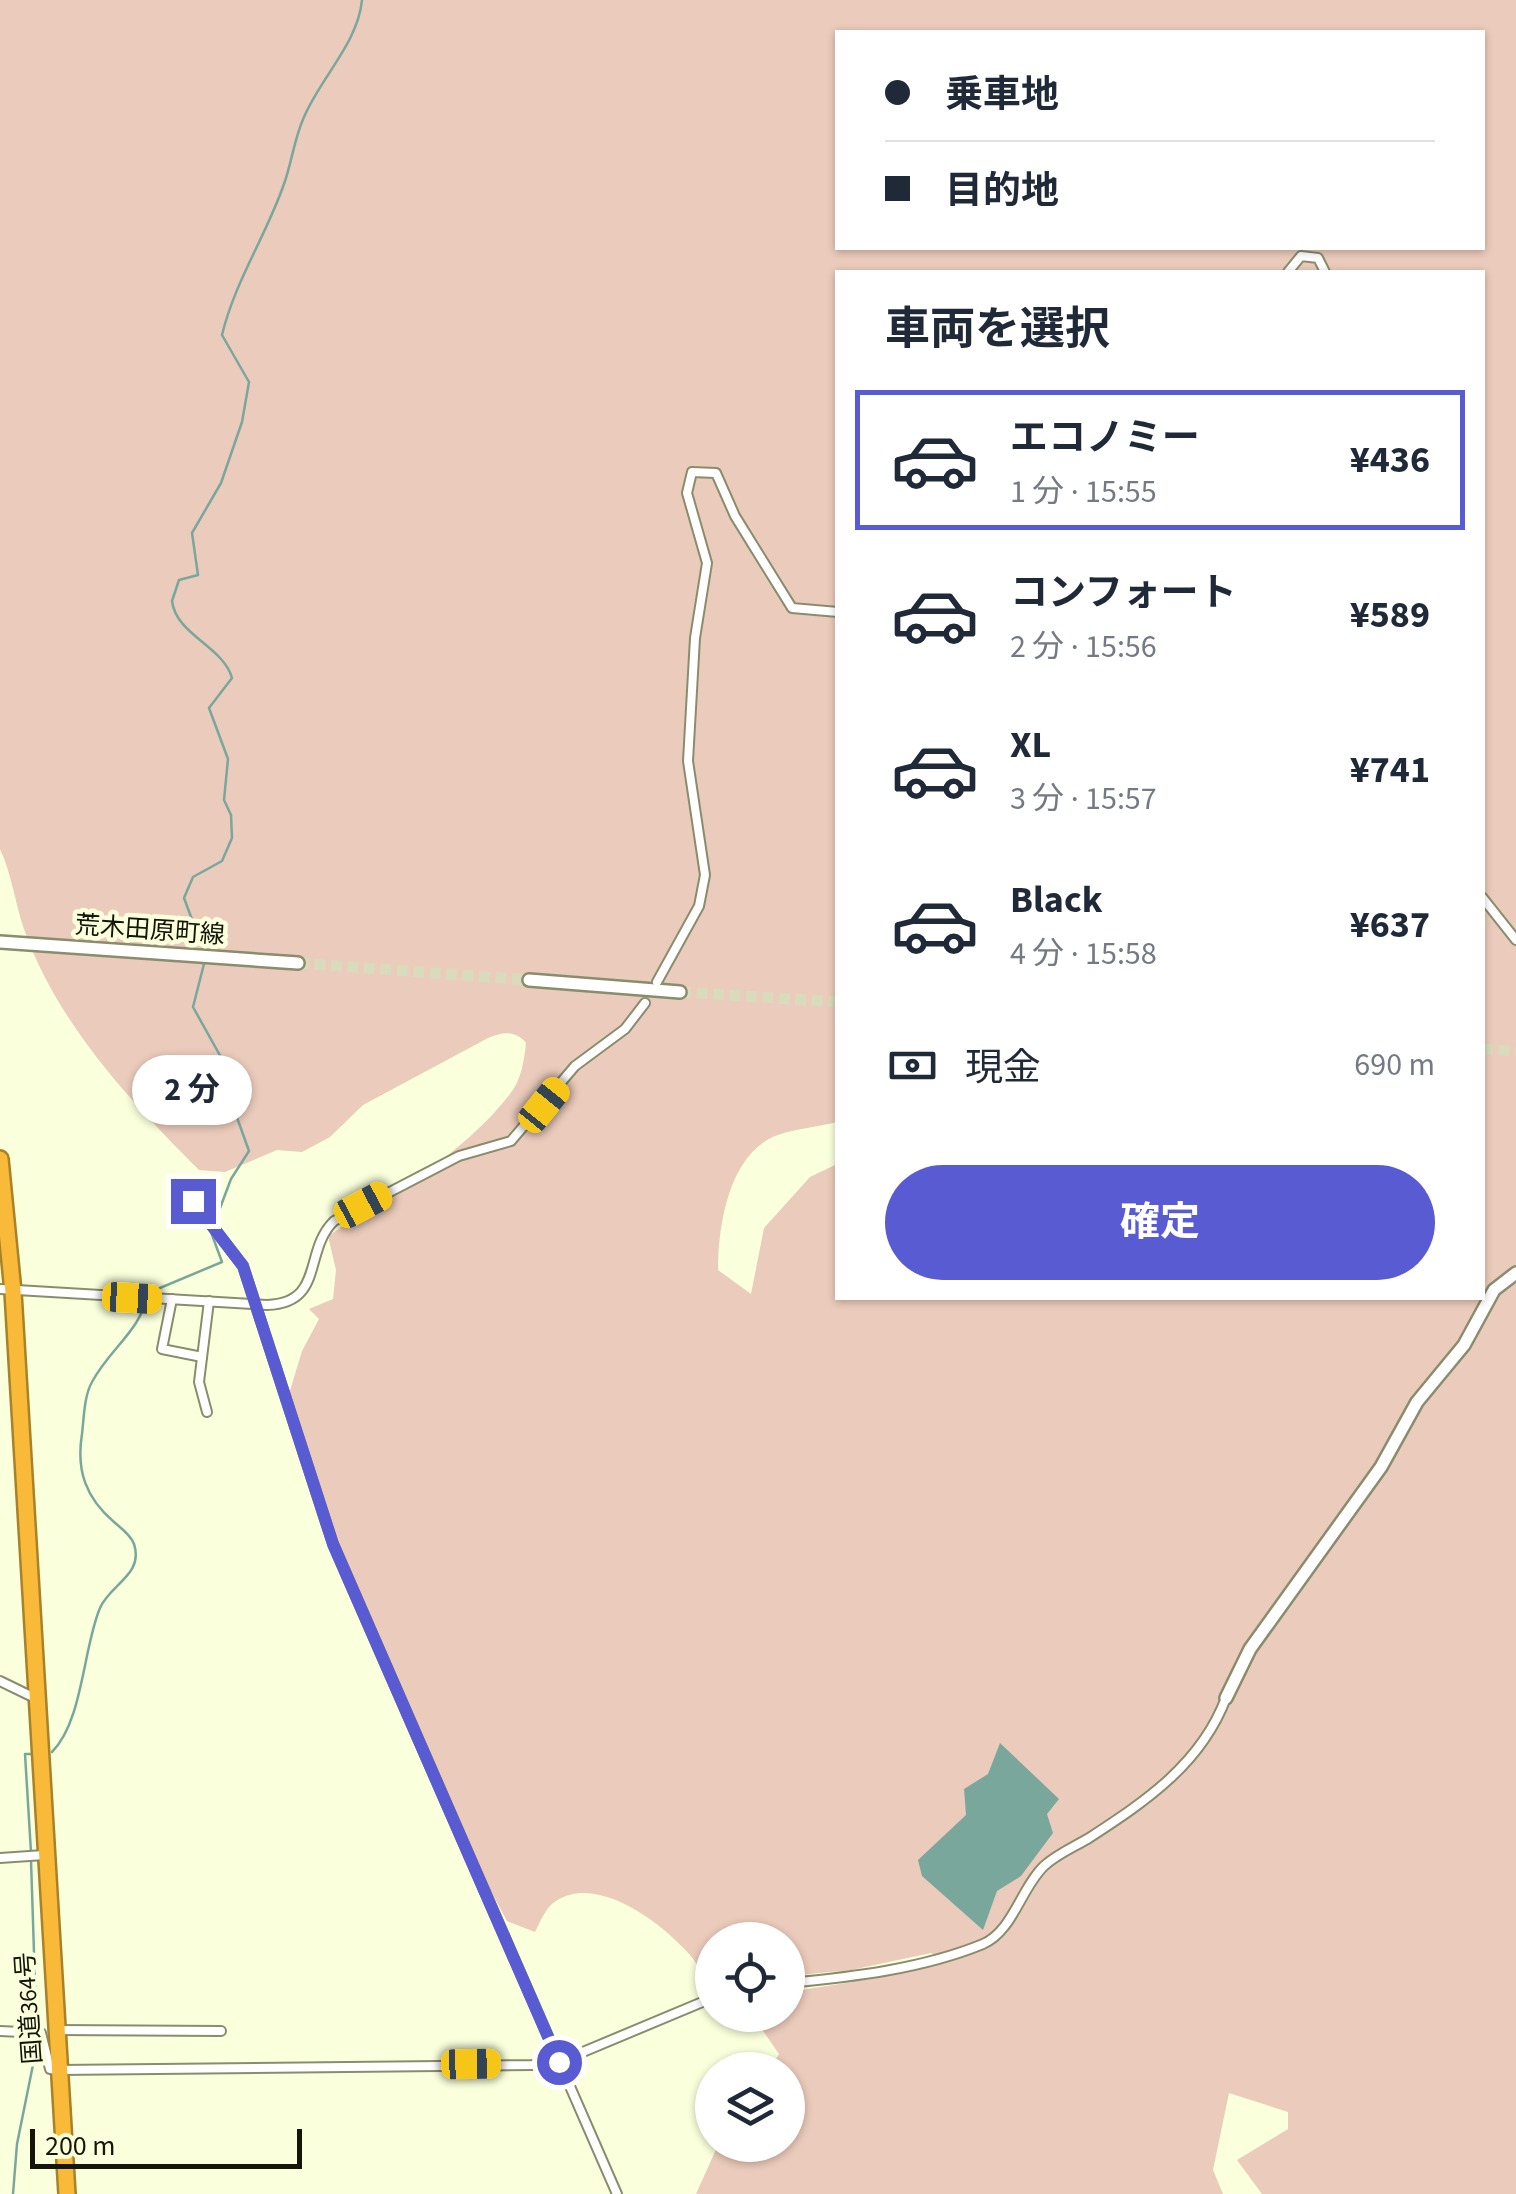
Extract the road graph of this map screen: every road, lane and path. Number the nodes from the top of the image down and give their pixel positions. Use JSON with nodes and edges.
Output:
{"nodes":[{"id":1,"x":1290,"y":270,"type":"edge"},
{"id":2,"x":1324,"y":270,"type":"edge"},
{"id":3,"x":835,"y":612,"type":"edge"},
{"id":4,"x":1485,"y":901,"type":"edge"},
{"id":5,"x":1516,"y":940,"type":"edge"},
{"id":6,"x":0,"y":942,"type":"edge"},
{"id":7,"x":298,"y":963,"type":"tunnel mouth"},
{"id":8,"x":529,"y":980,"type":"tunnel mouth"},
{"id":9,"x":657,"y":982,"type":"dead end"},
{"id":10,"x":680,"y":992,"type":"tunnel mouth"},
{"id":11,"x":645,"y":1002,"type":"dead end"},
{"id":12,"x":0,"y":1159,"type":"edge"},
{"id":13,"x":193,"y":1201,"type":"dead end"},
{"id":14,"x":1516,"y":1273,"type":"edge"},
{"id":15,"x":6,"y":1290,"type":"edge"},
{"id":16,"x":172,"y":1300,"type":"junction"},
{"id":17,"x":209,"y":1301,"type":"junction"},
{"id":18,"x":258,"y":1304,"type":"junction"},
{"id":19,"x":202,"y":1357,"type":"junction"},
{"id":20,"x":207,"y":1412,"type":"dead end"},
{"id":21,"x":0,"y":1681,"type":"edge"},
{"id":22,"x":35,"y":1698,"type":"junction"},
{"id":23,"x":1226,"y":1698,"type":"joint"},
{"id":24,"x":44,"y":1855,"type":"junction"},
{"id":25,"x":0,"y":1858,"type":"edge"},
{"id":26,"x":805,"y":1982,"type":"edge"},
{"id":27,"x":695,"y":2005,"type":"edge"},
{"id":28,"x":56,"y":2030,"type":"junction"},
{"id":29,"x":0,"y":2031,"type":"edge"},
{"id":30,"x":221,"y":2031,"type":"dead end"},
{"id":31,"x":559,"y":2062,"type":"junction"},
{"id":32,"x":59,"y":2070,"type":"junction"},
{"id":33,"x":68,"y":2194,"type":"edge"},
{"id":34,"x":617,"y":2194,"type":"edge"}],
"edges":[{"from":1,"to":2,"type":"street"},
{"from":3,"to":9,"type":"street"},
{"from":4,"to":5,"type":"street"},
{"from":6,"to":7,"type":"street","name":"荒木田原町線"},
{"from":8,"to":10,"type":"street"},
{"from":11,"to":18,"type":"street"},
{"from":12,"to":15,"type":"highway","name":"国道364号"},
{"from":13,"to":18,"type":"street"},
{"from":14,"to":23,"type":"street"},
{"from":15,"to":16,"type":"street"},
{"from":15,"to":22,"type":"highway","name":"国道364号"},
{"from":16,"to":17,"type":"street"},
{"from":16,"to":19,"type":"street"},
{"from":17,"to":18,"type":"street"},
{"from":17,"to":19,"type":"street"},
{"from":18,"to":31,"type":"street"},
{"from":19,"to":20,"type":"street"},
{"from":21,"to":22,"type":"street"},
{"from":22,"to":24,"type":"highway","name":"国道364号"},
{"from":23,"to":26,"type":"street"},
{"from":24,"to":25,"type":"street"},
{"from":24,"to":28,"type":"highway","name":"国道364号"},
{"from":27,"to":31,"type":"street"},
{"from":28,"to":30,"type":"street"},
{"from":28,"to":32,"type":"highway","name":"国道364号"},
{"from":29,"to":32,"type":"street"},
{"from":31,"to":32,"type":"street"},
{"from":31,"to":34,"type":"street"},
{"from":32,"to":33,"type":"highway","name":"国道364号"}]}
